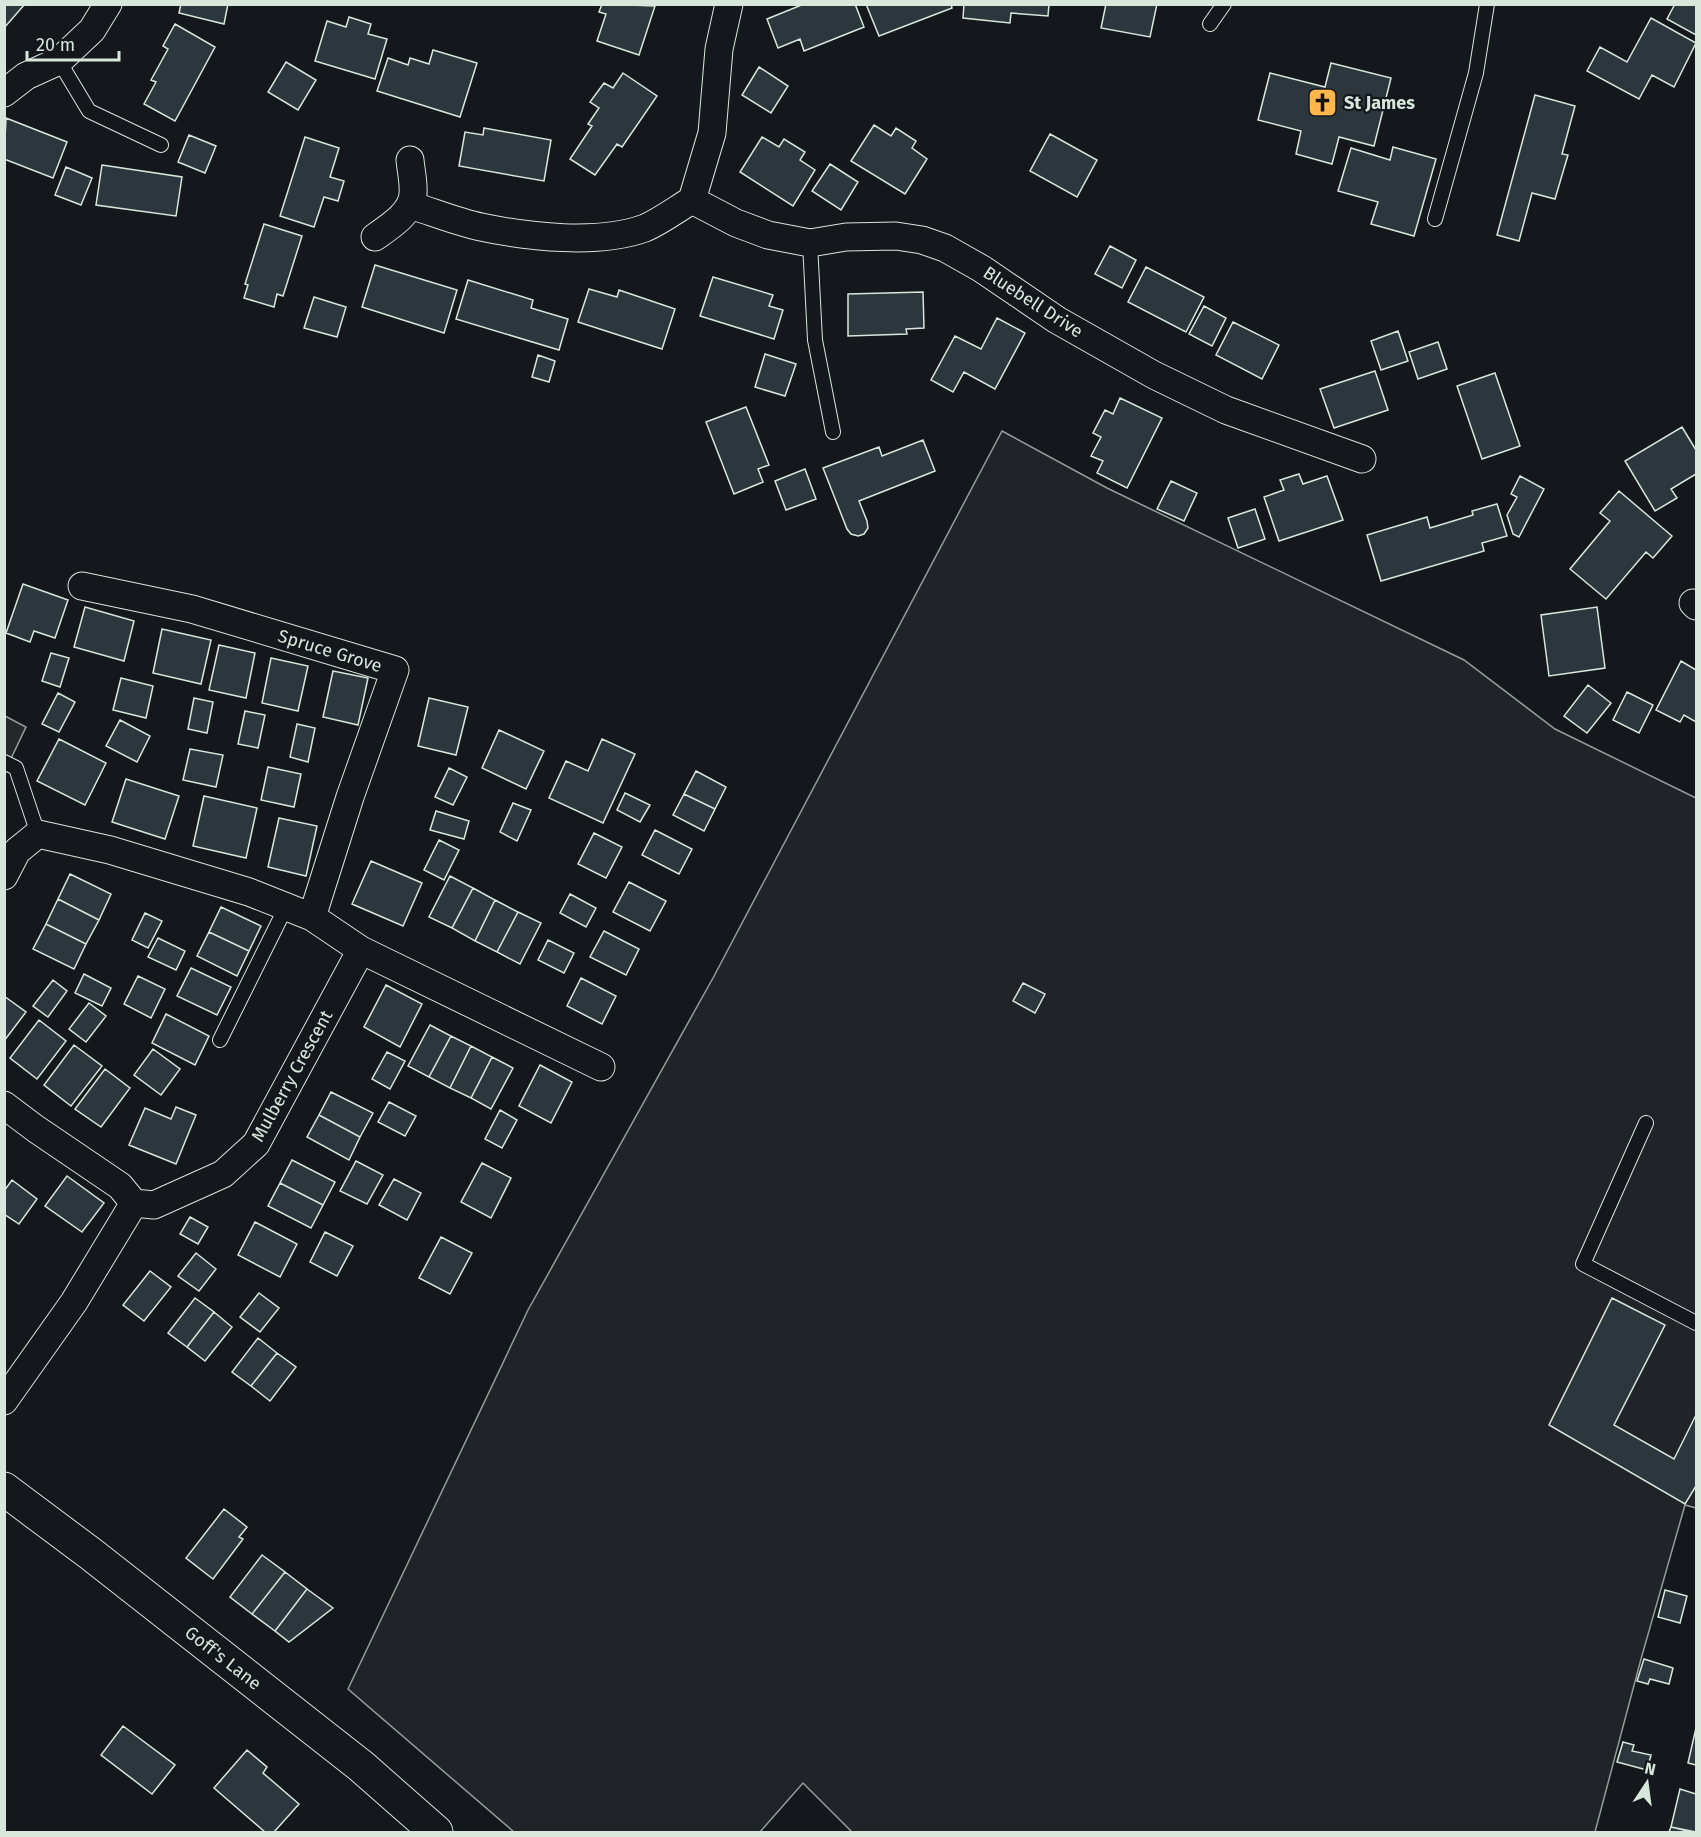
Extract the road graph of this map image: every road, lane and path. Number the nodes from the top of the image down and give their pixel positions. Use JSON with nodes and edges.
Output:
{"nodes":[{"id":1,"x":108,"y":4,"type":"edge"},
{"id":2,"x":729,"y":4,"type":"edge"},
{"id":3,"x":1224,"y":4,"type":"edge"},
{"id":4,"x":1486,"y":4,"type":"edge"},
{"id":5,"x":1210,"y":24,"type":"dead end"},
{"id":6,"x":59,"y":61,"type":"junction"},
{"id":7,"x":4,"y":93,"type":"edge"},
{"id":8,"x":161,"y":145,"type":"dead end"},
{"id":9,"x":410,"y":160,"type":"dead end"},
{"id":10,"x":692,"y":200,"type":"junction"},
{"id":11,"x":410,"y":205,"type":"junction"},
{"id":12,"x":1435,"y":219,"type":"dead end"},
{"id":13,"x":375,"y":237,"type":"dead end"},
{"id":14,"x":810,"y":243,"type":"junction"},
{"id":15,"x":833,"y":432,"type":"dead end"},
{"id":16,"x":1362,"y":459,"type":"dead end"},
{"id":17,"x":82,"y":586,"type":"dead end"},
{"id":18,"x":4,"y":762,"type":"edge"},
{"id":19,"x":38,"y":834,"type":"junction"},
{"id":20,"x":4,"y":876,"type":"edge"},
{"id":21,"x":286,"y":906,"type":"junction"},
{"id":22,"x":312,"y":917,"type":"junction"},
{"id":23,"x":361,"y":950,"type":"junction"},
{"id":24,"x":220,"y":1040,"type":"dead end"},
{"id":25,"x":601,"y":1067,"type":"dead end"},
{"id":26,"x":4,"y":1105,"type":"edge"},
{"id":27,"x":1646,"y":1123,"type":"dead end"},
{"id":28,"x":134,"y":1203,"type":"junction"},
{"id":29,"x":1696,"y":1323,"type":"edge"},
{"id":30,"x":4,"y":1401,"type":"edge"},
{"id":31,"x":4,"y":1490,"type":"edge"},
{"id":32,"x":436,"y":1833,"type":"edge"}],
"edges":[{"from":1,"to":6,"type":"street"},
{"from":2,"to":10,"type":"street"},
{"from":3,"to":5,"type":"lane"},
{"from":4,"to":12,"type":"lane"},
{"from":6,"to":7,"type":"street"},
{"from":6,"to":8,"type":"lane"},
{"from":9,"to":11,"type":"street"},
{"from":10,"to":11,"type":"street"},
{"from":10,"to":14,"type":"street","name":"Bluebell Drive"},
{"from":11,"to":13,"type":"street"},
{"from":14,"to":15,"type":"lane"},
{"from":14,"to":16,"type":"street","name":"Bluebell Drive"},
{"from":17,"to":22,"type":"street","name":"Spruce Grove"},
{"from":18,"to":19,"type":"lane"},
{"from":19,"to":20,"type":"street"},
{"from":19,"to":21,"type":"street"},
{"from":21,"to":22,"type":"street"},
{"from":21,"to":24,"type":"lane"},
{"from":22,"to":23,"type":"street"},
{"from":23,"to":25,"type":"street"},
{"from":23,"to":28,"type":"street","name":"Mulberry Crescent"},
{"from":26,"to":28,"type":"street"},
{"from":27,"to":29,"type":"lane"},
{"from":28,"to":30,"type":"street"},
{"from":31,"to":32,"type":"main road","name":"Goff's Lane"}]}
